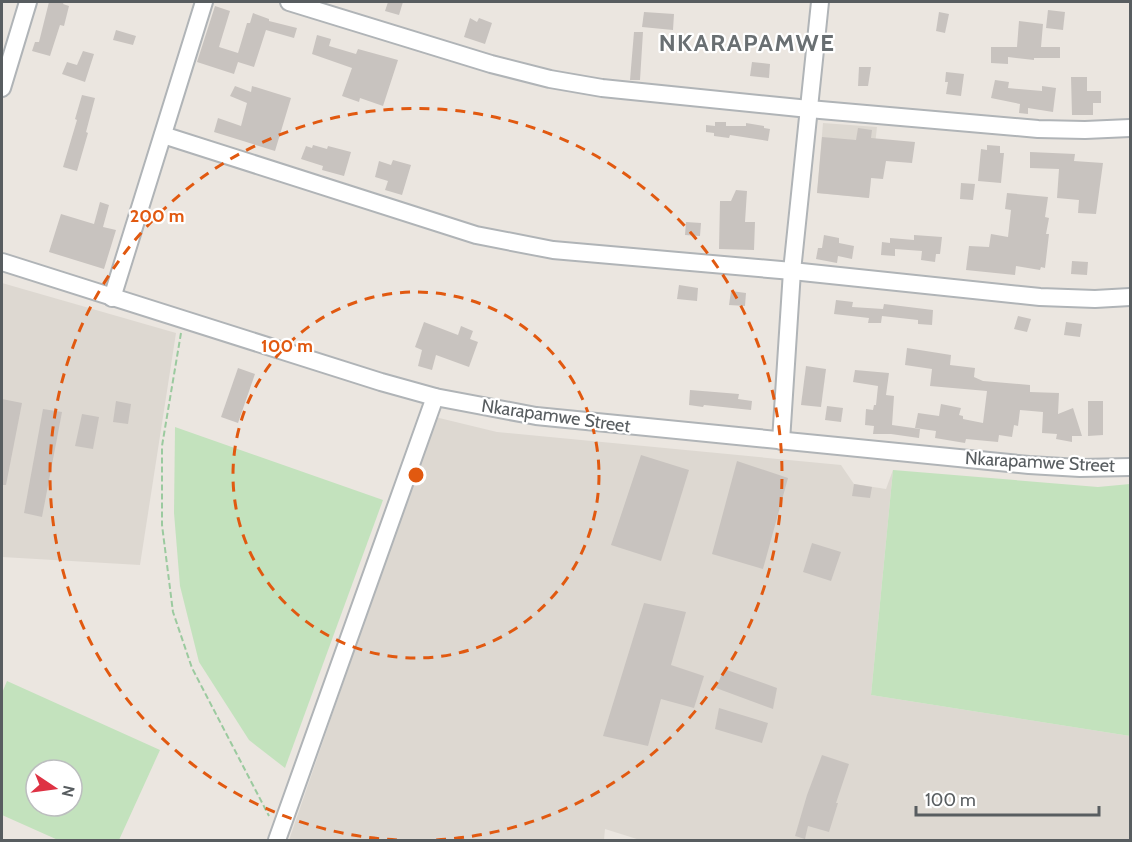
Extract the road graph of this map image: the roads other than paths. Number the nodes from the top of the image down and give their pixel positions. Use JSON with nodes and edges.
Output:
{"nodes":[{"id":1,"x":28,"y":2,"type":"edge"},
{"id":2,"x":204,"y":2,"type":"edge"},
{"id":3,"x":289,"y":2,"type":"edge"},
{"id":4,"x":820,"y":2,"type":"edge"},
{"id":5,"x":2,"y":88,"type":"edge"},
{"id":6,"x":809,"y":109,"type":"junction"},
{"id":7,"x":1131,"y":128,"type":"edge"},
{"id":8,"x":163,"y":135,"type":"junction"},
{"id":9,"x":2,"y":262,"type":"edge"},
{"id":10,"x":792,"y":271,"type":"junction"},
{"id":11,"x":1131,"y":297,"type":"edge"},
{"id":12,"x":112,"y":298,"type":"junction"},
{"id":13,"x":435,"y":397,"type":"junction"},
{"id":14,"x":781,"y":441,"type":"junction"},
{"id":15,"x":1131,"y":467,"type":"edge"},
{"id":16,"x":274,"y":838,"type":"edge"}],
"edges":[{"from":1,"to":5,"type":"street"},
{"from":2,"to":8,"type":"street"},
{"from":3,"to":6,"type":"street"},
{"from":4,"to":6,"type":"street"},
{"from":6,"to":7,"type":"street"},
{"from":6,"to":10,"type":"street"},
{"from":8,"to":10,"type":"street"},
{"from":8,"to":12,"type":"street"},
{"from":9,"to":12,"type":"street","name":"Nkarapamwe Street"},
{"from":10,"to":11,"type":"street"},
{"from":10,"to":14,"type":"street"},
{"from":12,"to":13,"type":"street","name":"Nkarapamwe Street"},
{"from":13,"to":14,"type":"street","name":"Nkarapamwe Street"},
{"from":13,"to":16,"type":"street"},
{"from":14,"to":15,"type":"street","name":"Nkarapamwe Street"}]}
